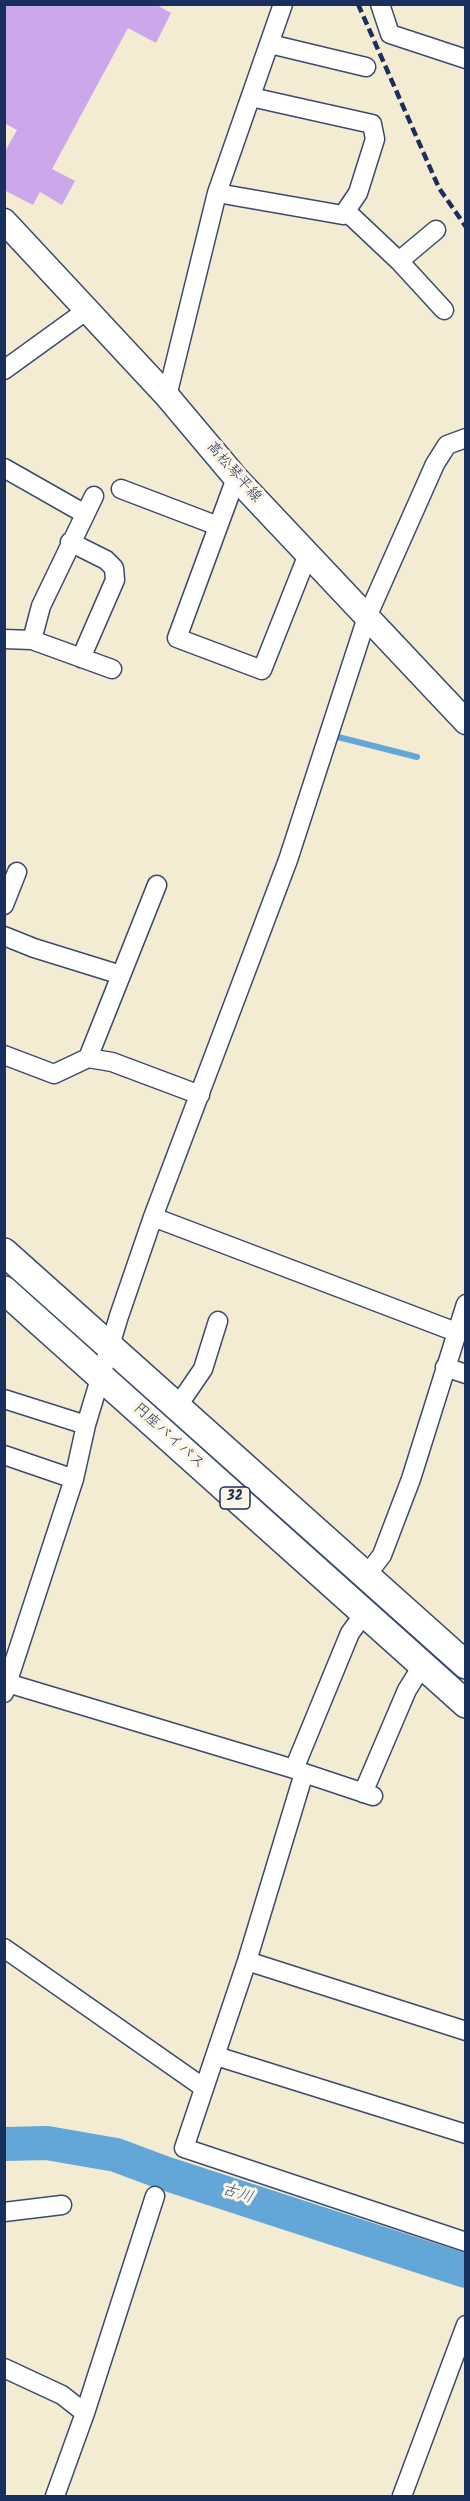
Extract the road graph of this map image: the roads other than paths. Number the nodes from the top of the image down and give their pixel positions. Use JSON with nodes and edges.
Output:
{"nodes":[{"id":1,"x":284,"y":4,"type":"edge"},
{"id":2,"x":380,"y":4,"type":"edge"},
{"id":3,"x":270,"y":44,"type":"junction"},
{"id":4,"x":465,"y":59,"type":"edge"},
{"id":5,"x":366,"y":67,"type":"dead end"},
{"id":6,"x":251,"y":97,"type":"junction"},
{"id":7,"x":217,"y":193,"type":"junction"},
{"id":8,"x":346,"y":211,"type":"junction"},
{"id":9,"x":4,"y":221,"type":"edge"},
{"id":10,"x":436,"y":230,"type":"dead end"},
{"id":11,"x":399,"y":261,"type":"junction"},
{"id":12,"x":87,"y":310,"type":"junction"},
{"id":13,"x":444,"y":310,"type":"dead end"},
{"id":14,"x":4,"y":369,"type":"edge"},
{"id":15,"x":167,"y":396,"type":"junction"},
{"id":16,"x":465,"y":438,"type":"edge"},
{"id":17,"x":4,"y":468,"type":"edge"},
{"id":18,"x":236,"y":478,"type":"junction"},
{"id":19,"x":120,"y":489,"type":"dead end"},
{"id":20,"x":94,"y":496,"type":"dead end"},
{"id":21,"x":85,"y":514,"type":"junction"},
{"id":22,"x":218,"y":526,"type":"junction"},
{"id":23,"x":70,"y":543,"type":"junction"},
{"id":24,"x":308,"y":554,"type":"junction"},
{"id":25,"x":367,"y":617,"type":"junction"},
{"id":26,"x":4,"y":639,"type":"edge"},
{"id":27,"x":32,"y":640,"type":"junction"},
{"id":28,"x":81,"y":658,"type":"junction"},
{"id":29,"x":112,"y":669,"type":"dead end"},
{"id":30,"x":465,"y":722,"type":"edge"},
{"id":31,"x":17,"y":872,"type":"dead end"},
{"id":32,"x":157,"y":885,"type":"dead end"},
{"id":33,"x":4,"y":905,"type":"edge"},
{"id":34,"x":4,"y":936,"type":"edge"},
{"id":35,"x":121,"y":975,"type":"junction"},
{"id":36,"x":4,"y":1055,"type":"edge"},
{"id":37,"x":88,"y":1058,"type":"junction"},
{"id":38,"x":200,"y":1095,"type":"junction"},
{"id":39,"x":153,"y":1217,"type":"junction"},
{"id":40,"x":4,"y":1252,"type":"edge"},
{"id":41,"x":4,"y":1290,"type":"edge"},
{"id":42,"x":465,"y":1304,"type":"edge"},
{"id":43,"x":218,"y":1321,"type":"dead end"},
{"id":44,"x":456,"y":1332,"type":"junction"},
{"id":45,"x":110,"y":1348,"type":"junction"},
{"id":46,"x":445,"y":1367,"type":"junction"},
{"id":47,"x":465,"y":1374,"type":"edge"},
{"id":48,"x":101,"y":1377,"type":"junction"},
{"id":49,"x":4,"y":1399,"type":"edge"},
{"id":50,"x":177,"y":1407,"type":"junction"},
{"id":51,"x":86,"y":1425,"type":"junction"},
{"id":52,"x":4,"y":1455,"type":"edge"},
{"id":53,"x":74,"y":1479,"type":"junction"},
{"id":54,"x":366,"y":1576,"type":"junction"},
{"id":55,"x":364,"y":1614,"type":"junction"},
{"id":56,"x":465,"y":1665,"type":"edge"},
{"id":57,"x":422,"y":1666,"type":"junction"},
{"id":58,"x":6,"y":1686,"type":"edge"},
{"id":59,"x":465,"y":1704,"type":"edge"},
{"id":60,"x":299,"y":1771,"type":"junction"},
{"id":61,"x":4,"y":1948,"type":"edge"},
{"id":62,"x":247,"y":1961,"type":"junction"},
{"id":63,"x":465,"y":2031,"type":"edge"},
{"id":64,"x":216,"y":2056,"type":"junction"},
{"id":65,"x":204,"y":2088,"type":"junction"},
{"id":66,"x":465,"y":2134,"type":"edge"},
{"id":67,"x":155,"y":2196,"type":"dead end"},
{"id":68,"x":62,"y":2205,"type":"dead end"},
{"id":69,"x":4,"y":2212,"type":"edge"},
{"id":70,"x":465,"y":2242,"type":"edge"},
{"id":71,"x":465,"y":2325,"type":"edge"},
{"id":72,"x":4,"y":2368,"type":"edge"},
{"id":73,"x":85,"y":2413,"type":"junction"},
{"id":74,"x":55,"y":2496,"type":"edge"},
{"id":75,"x":402,"y":2496,"type":"edge"}],
"edges":[{"from":1,"to":3,"type":"street"},
{"from":2,"to":4,"type":"street"},
{"from":3,"to":5,"type":"street"},
{"from":3,"to":6,"type":"street"},
{"from":6,"to":7,"type":"street"},
{"from":6,"to":8,"type":"street"},
{"from":7,"to":8,"type":"street"},
{"from":7,"to":15,"type":"street"},
{"from":8,"to":11,"type":"street"},
{"from":9,"to":12,"type":"main road","name":"高松琴平線"},
{"from":10,"to":11,"type":"street"},
{"from":11,"to":13,"type":"street"},
{"from":12,"to":14,"type":"street"},
{"from":12,"to":15,"type":"main road","name":"高松琴平線"},
{"from":15,"to":18,"type":"main road","name":"高松琴平線"},
{"from":16,"to":25,"type":"street"},
{"from":17,"to":21,"type":"street"},
{"from":18,"to":22,"type":"street"},
{"from":18,"to":24,"type":"main road","name":"高松琴平線"},
{"from":19,"to":22,"type":"street"},
{"from":20,"to":21,"type":"street"},
{"from":21,"to":23,"type":"street"},
{"from":22,"to":24,"type":"street"},
{"from":23,"to":27,"type":"street"},
{"from":23,"to":28,"type":"street"},
{"from":24,"to":25,"type":"main road","name":"高松琴平線"},
{"from":25,"to":30,"type":"main road","name":"高松琴平線"},
{"from":25,"to":38,"type":"street"},
{"from":26,"to":27,"type":"street"},
{"from":27,"to":28,"type":"street"},
{"from":28,"to":29,"type":"street"},
{"from":31,"to":33,"type":"street"},
{"from":32,"to":35,"type":"street"},
{"from":34,"to":35,"type":"street"},
{"from":35,"to":37,"type":"street"},
{"from":36,"to":37,"type":"street"},
{"from":37,"to":38,"type":"street"},
{"from":38,"to":39,"type":"street"},
{"from":39,"to":44,"type":"street"},
{"from":39,"to":45,"type":"street"},
{"from":40,"to":45,"type":"highway","name":"円座バイパス","number":"32"},
{"from":41,"to":48,"type":"highway","name":"円座バイパス","number":"32"},
{"from":42,"to":44,"type":"street"},
{"from":43,"to":50,"type":"street"},
{"from":44,"to":46,"type":"street"},
{"from":45,"to":48,"type":"street"},
{"from":45,"to":50,"type":"highway","name":"円座バイパス","number":"32"},
{"from":46,"to":47,"type":"street"},
{"from":46,"to":54,"type":"street"},
{"from":48,"to":51,"type":"street"},
{"from":48,"to":55,"type":"highway","name":"円座バイパス","number":"32"},
{"from":49,"to":51,"type":"street"},
{"from":50,"to":54,"type":"highway","name":"円座バイパス","number":"32"},
{"from":51,"to":53,"type":"street"},
{"from":52,"to":53,"type":"street"},
{"from":53,"to":58,"type":"street"},
{"from":54,"to":55,"type":"highway"},
{"from":54,"to":56,"type":"highway","name":"円座バイパス","number":"32"},
{"from":55,"to":57,"type":"highway","name":"円座バイパス","number":"32"},
{"from":55,"to":60,"type":"street"},
{"from":57,"to":59,"type":"highway","name":"円座バイパス","number":"32"},
{"from":57,"to":60,"type":"street"},
{"from":58,"to":60,"type":"street"},
{"from":60,"to":62,"type":"street"},
{"from":61,"to":65,"type":"street"},
{"from":62,"to":63,"type":"street"},
{"from":62,"to":64,"type":"street"},
{"from":64,"to":65,"type":"street"},
{"from":64,"to":66,"type":"street"},
{"from":65,"to":70,"type":"street"},
{"from":67,"to":73,"type":"street"},
{"from":68,"to":69,"type":"street"},
{"from":71,"to":75,"type":"street"},
{"from":72,"to":73,"type":"street"},
{"from":73,"to":74,"type":"street"}]}
